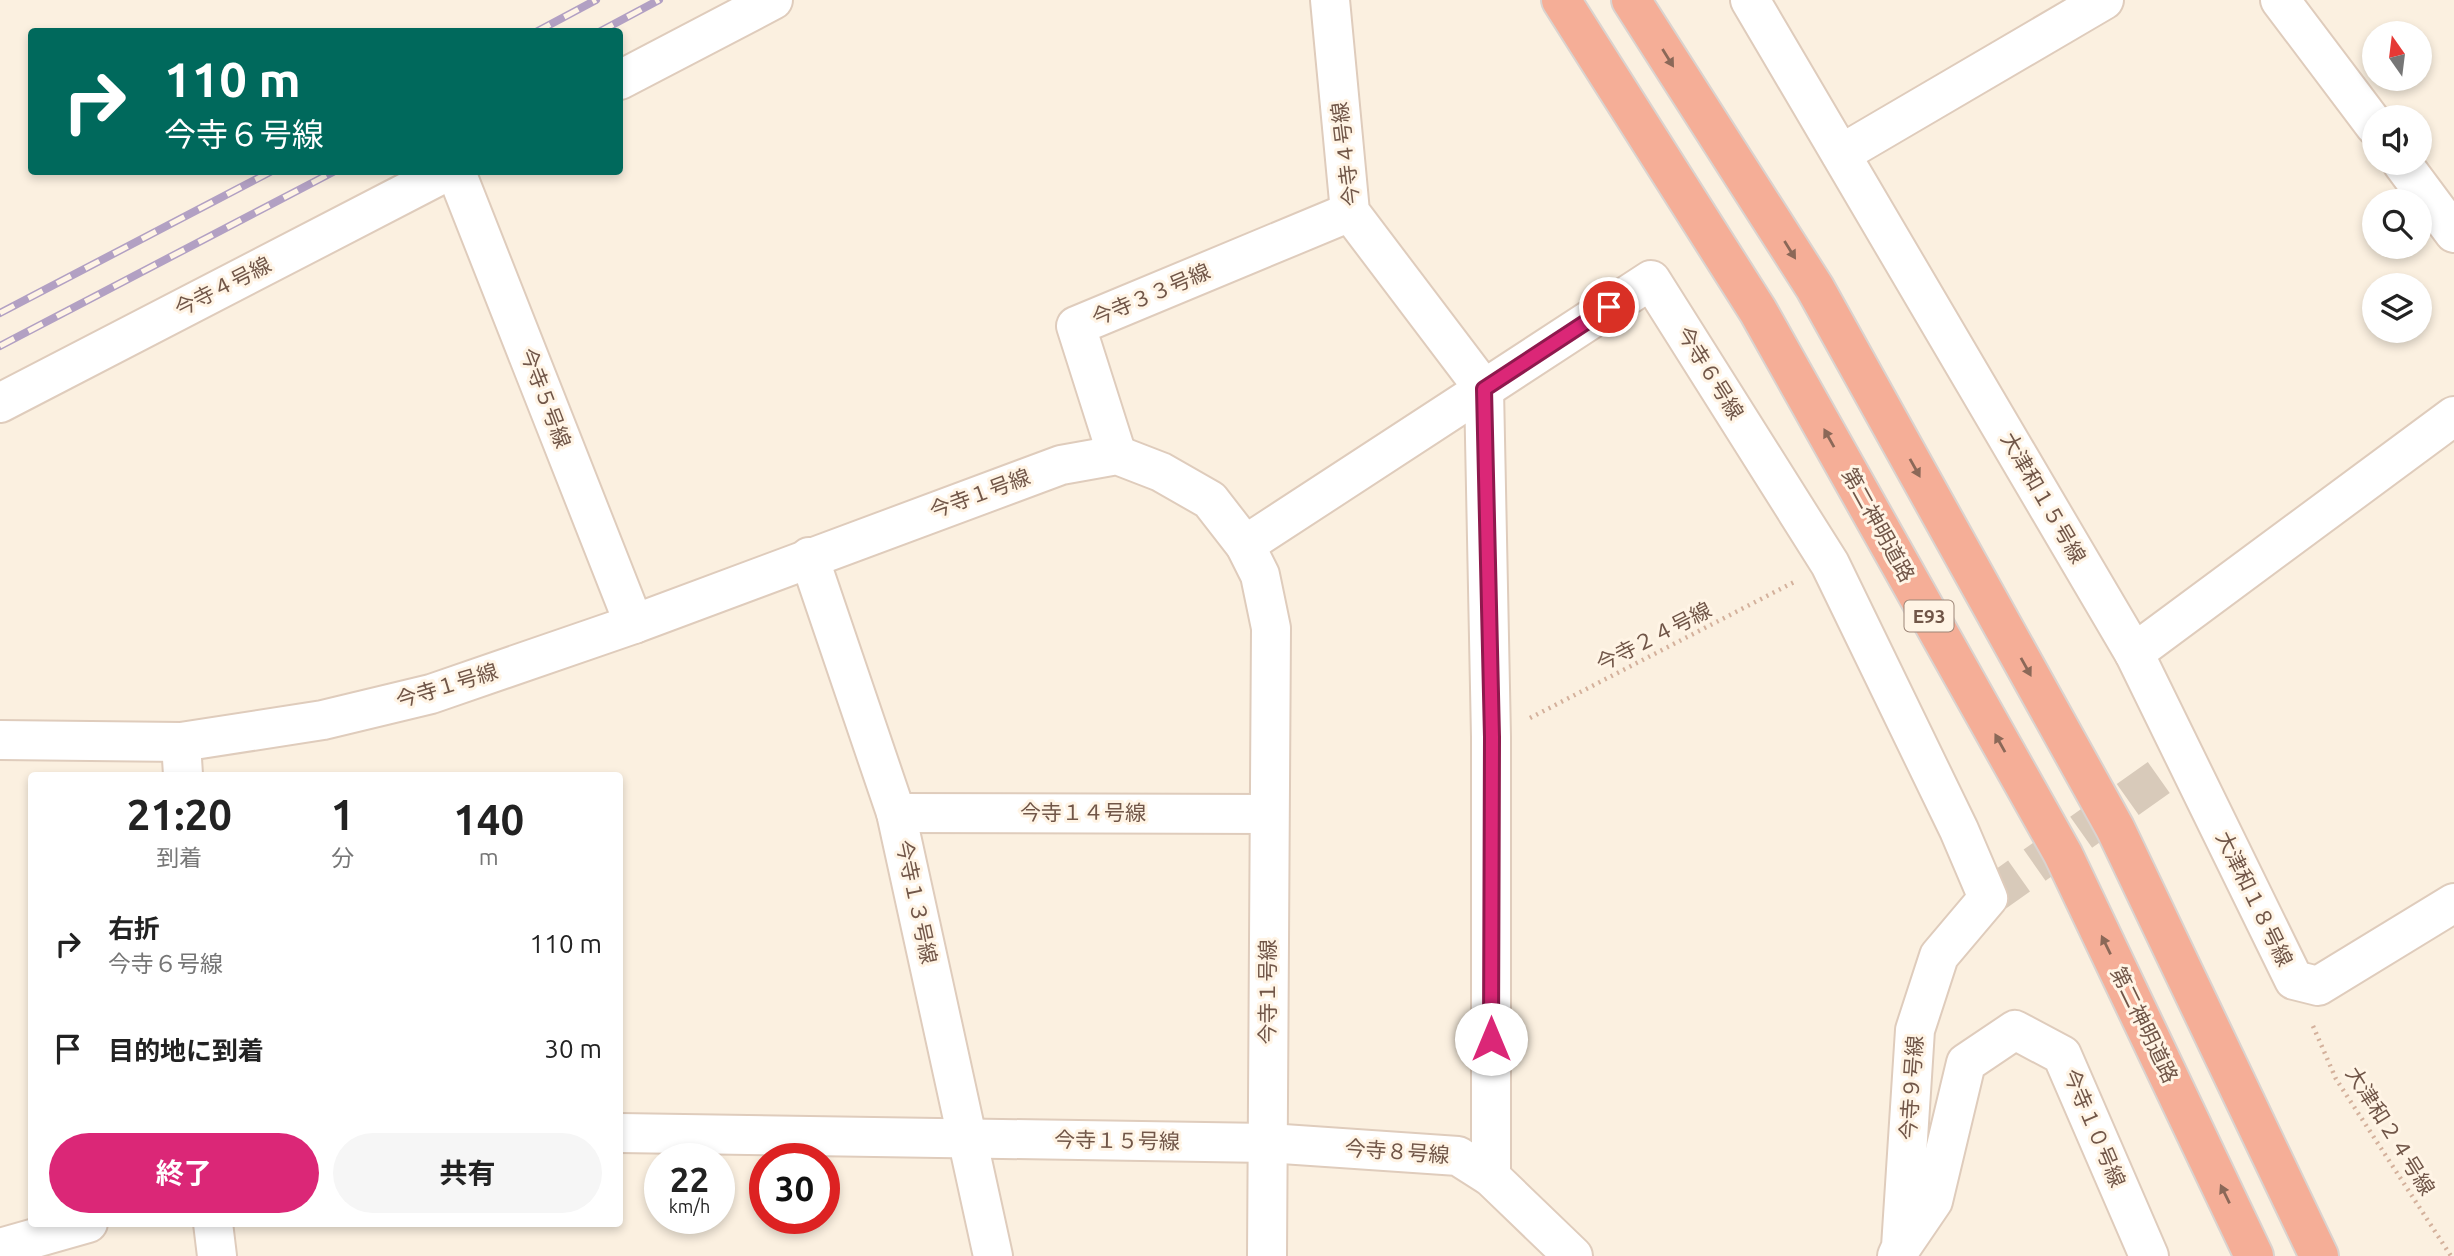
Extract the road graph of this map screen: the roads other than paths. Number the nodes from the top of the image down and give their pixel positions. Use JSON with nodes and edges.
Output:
{"nodes":[{"id":1,"x":773,"y":0,"type":"edge"},
{"id":2,"x":1330,"y":0,"type":"edge"},
{"id":3,"x":1561,"y":0,"type":"edge"},
{"id":4,"x":1631,"y":0,"type":"edge"},
{"id":5,"x":1750,"y":0,"type":"edge"},
{"id":6,"x":2104,"y":0,"type":"edge"},
{"id":7,"x":2280,"y":0,"type":"edge"},
{"id":8,"x":623,"y":78,"type":"edge"},
{"id":9,"x":2362,"y":109,"type":"edge"},
{"id":10,"x":1841,"y":154,"type":"junction"},
{"id":11,"x":440,"y":175,"type":"edge"},
{"id":12,"x":457,"y":175,"type":"edge"},
{"id":13,"x":2411,"y":175,"type":"edge"},
{"id":14,"x":1350,"y":212,"type":"junction"},
{"id":15,"x":2454,"y":233,"type":"edge"},
{"id":16,"x":1484,"y":389,"type":"junction"},
{"id":17,"x":0,"y":403,"type":"edge"},
{"id":18,"x":2454,"y":416,"type":"edge"},
{"id":19,"x":1117,"y":455,"type":"junction"},
{"id":20,"x":1245,"y":545,"type":"junction"},
{"id":21,"x":809,"y":557,"type":"junction"},
{"id":22,"x":634,"y":624,"type":"junction"},
{"id":23,"x":2134,"y":653,"type":"junction"},
{"id":24,"x":0,"y":740,"type":"edge"},
{"id":25,"x":182,"y":759,"type":"edge"},
{"id":26,"x":896,"y":813,"type":"junction"},
{"id":27,"x":1269,"y":814,"type":"junction"},
{"id":28,"x":1988,"y":898,"type":"joint"},
{"id":29,"x":2454,"y":903,"type":"edge"},
{"id":30,"x":623,"y":1133,"type":"edge"},
{"id":31,"x":967,"y":1140,"type":"junction"},
{"id":32,"x":1268,"y":1143,"type":"junction"},
{"id":33,"x":1491,"y":1177,"type":"junction"},
{"id":34,"x":74,"y":1227,"type":"edge"},
{"id":35,"x":213,"y":1227,"type":"edge"},
{"id":36,"x":0,"y":1248,"type":"edge"},
{"id":37,"x":1899,"y":1252,"type":"edge"},
{"id":38,"x":217,"y":1256,"type":"edge"},
{"id":39,"x":993,"y":1256,"type":"edge"},
{"id":40,"x":1267,"y":1256,"type":"edge"},
{"id":41,"x":1573,"y":1256,"type":"edge"},
{"id":42,"x":2149,"y":1256,"type":"edge"},
{"id":43,"x":2254,"y":1256,"type":"edge"},
{"id":44,"x":2319,"y":1256,"type":"edge"}],
"edges":[{"from":1,"to":8,"type":"street"},
{"from":2,"to":14,"type":"street","name":"今寺４号線"},
{"from":43,"to":3,"type":"highway","name":"第二神明道路","number":"E93","one_way":true},
{"from":4,"to":44,"type":"highway","number":"E93","one_way":true},
{"from":5,"to":10,"type":"street","name":"大津和１５号線"},
{"from":6,"to":10,"type":"street"},
{"from":7,"to":9,"type":"street"},
{"from":10,"to":23,"type":"street","name":"大津和１５号線"},
{"from":11,"to":17,"type":"street","name":"今寺４号線"},
{"from":12,"to":22,"type":"street","name":"今寺５号線"},
{"from":13,"to":15,"type":"street"},
{"from":14,"to":16,"type":"street","name":"今寺４号線"},
{"from":14,"to":19,"type":"street","name":"今寺３３号線"},
{"from":16,"to":20,"type":"street","name":"今寺６号線"},
{"from":16,"to":28,"type":"street","name":"今寺６号線"},
{"from":16,"to":33,"type":"street"},
{"from":18,"to":23,"type":"street"},
{"from":19,"to":20,"type":"street","name":"今寺１号線"},
{"from":19,"to":21,"type":"street","name":"今寺１号線"},
{"from":20,"to":27,"type":"street","name":"今寺１号線"},
{"from":21,"to":22,"type":"street","name":"今寺１号線"},
{"from":21,"to":26,"type":"street","name":"今寺１３号線"},
{"from":22,"to":25,"type":"street","name":"今寺１号線"},
{"from":23,"to":29,"type":"street","name":"大津和１８号線"},
{"from":24,"to":25,"type":"street","name":"今寺１号線"},
{"from":26,"to":27,"type":"street","name":"今寺１４号線"},
{"from":26,"to":31,"type":"street","name":"今寺１３号線"},
{"from":27,"to":32,"type":"street","name":"今寺１号線"},
{"from":28,"to":37,"type":"street","name":"今寺９号線"},
{"from":30,"to":31,"type":"street","name":"今寺１５号線"},
{"from":31,"to":32,"type":"street","name":"今寺１５号線"},
{"from":31,"to":39,"type":"street","name":"今寺１３号線"},
{"from":32,"to":33,"type":"street","name":"今寺８号線"},
{"from":32,"to":40,"type":"street","name":"今寺１号線"},
{"from":33,"to":41,"type":"street","name":"今寺８号線"},
{"from":34,"to":36,"type":"street"},
{"from":35,"to":38,"type":"street"},
{"from":37,"to":42,"type":"street","name":"今寺１０号線"}]}
